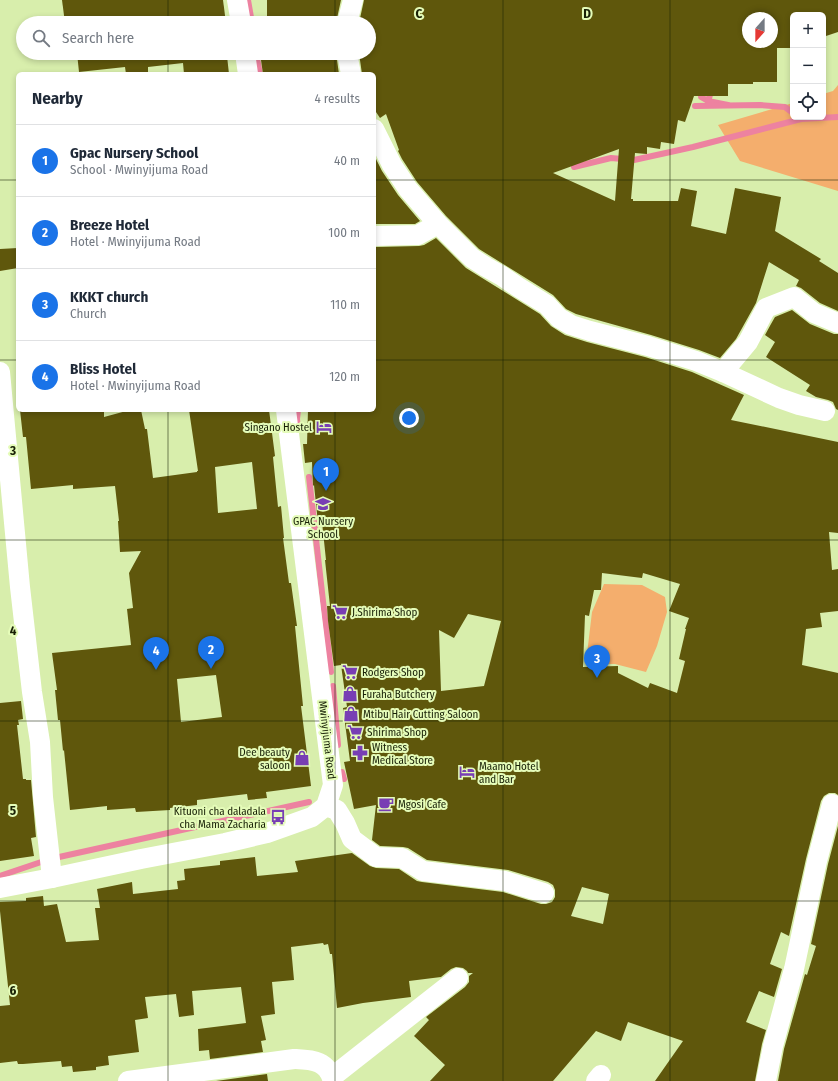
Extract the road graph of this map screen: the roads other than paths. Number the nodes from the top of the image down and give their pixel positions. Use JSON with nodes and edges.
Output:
{"nodes":[{"id":1,"x":238,"y":0,"type":"edge"},
{"id":2,"x":353,"y":0,"type":"edge"},
{"id":3,"x":240,"y":16,"type":"edge"},
{"id":4,"x":350,"y":16,"type":"edge"},
{"id":5,"x":246,"y":60,"type":"edge"},
{"id":6,"x":349,"y":60,"type":"edge"},
{"id":7,"x":248,"y":72,"type":"edge"},
{"id":8,"x":352,"y":72,"type":"edge"},
{"id":9,"x":376,"y":133,"type":"edge"},
{"id":10,"x":438,"y":224,"type":"junction"},
{"id":11,"x":376,"y":236,"type":"edge"},
{"id":12,"x":838,"y":323,"type":"edge"},
{"id":13,"x":0,"y":372,"type":"edge"},
{"id":14,"x":723,"y":372,"type":"junction"},
{"id":15,"x":825,"y":411,"type":"dead end"},
{"id":16,"x":286,"y":412,"type":"edge"},
{"id":17,"x":832,"y":804,"type":"dead end"},
{"id":18,"x":326,"y":806,"type":"junction"},
{"id":19,"x":52,"y":878,"type":"junction"},
{"id":20,"x":0,"y":888,"type":"edge"},
{"id":21,"x":544,"y":893,"type":"dead end"},
{"id":22,"x":458,"y":978,"type":"dead end"},
{"id":23,"x":333,"y":1079,"type":"edge"},
{"id":24,"x":128,"y":1081,"type":"edge"},
{"id":25,"x":766,"y":1081,"type":"edge"}],
"edges":[{"from":1,"to":3,"type":"street"},
{"from":2,"to":4,"type":"street"},
{"from":5,"to":7,"type":"street"},
{"from":6,"to":8,"type":"street"},
{"from":9,"to":10,"type":"street"},
{"from":10,"to":11,"type":"street"},
{"from":10,"to":14,"type":"street"},
{"from":12,"to":14,"type":"street"},
{"from":13,"to":19,"type":"street"},
{"from":14,"to":15,"type":"street"},
{"from":16,"to":18,"type":"street","name":"Mwinyijuma Road"},
{"from":17,"to":25,"type":"street"},
{"from":18,"to":19,"type":"street"},
{"from":18,"to":21,"type":"street"},
{"from":19,"to":20,"type":"street"},
{"from":22,"to":23,"type":"street"},
{"from":23,"to":24,"type":"street"}]}
